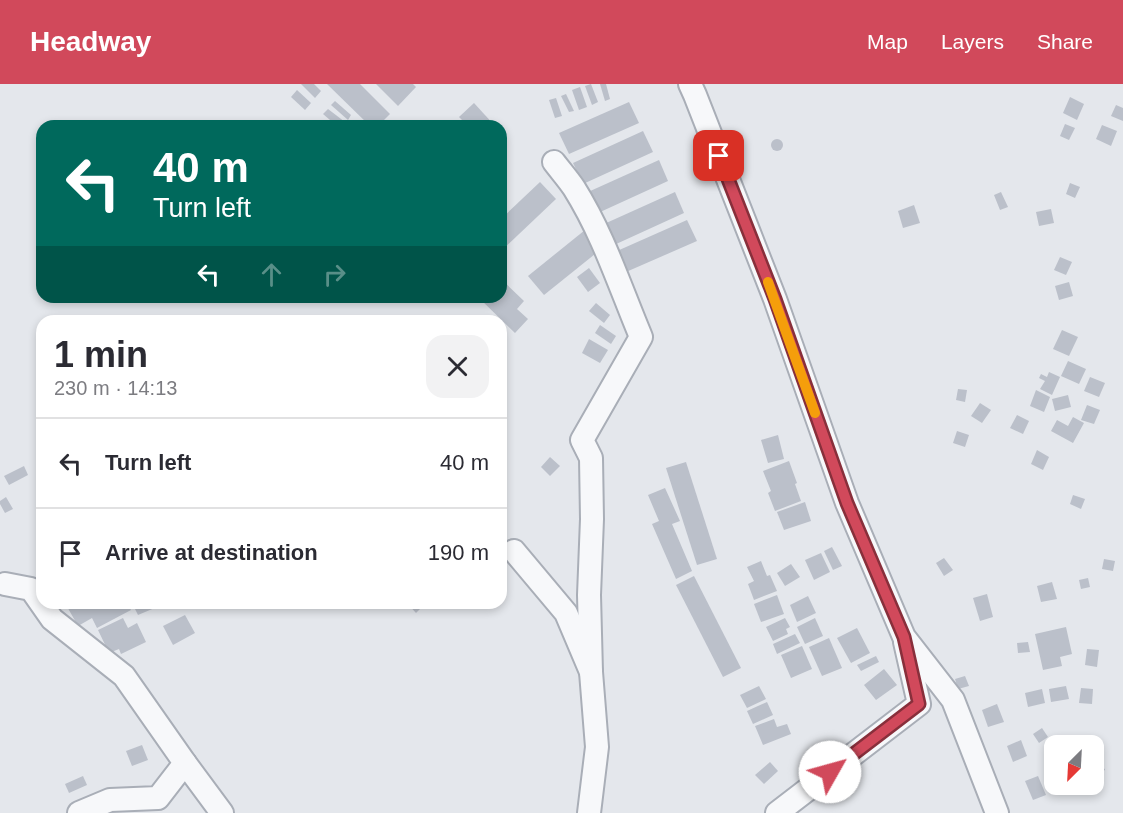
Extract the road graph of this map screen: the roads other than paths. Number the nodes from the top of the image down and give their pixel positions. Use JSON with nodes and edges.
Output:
{"nodes":[{"id":1,"x":690,"y":84,"type":"edge"},
{"id":2,"x":554,"y":162,"type":"dead end"},
{"id":3,"x":514,"y":551,"type":"dead end"},
{"id":4,"x":5,"y":584,"type":"dead end"},
{"id":5,"x":36,"y":596,"type":"edge"},
{"id":6,"x":45,"y":609,"type":"edge"},
{"id":7,"x":904,"y":637,"type":"junction"},
{"id":8,"x":591,"y":672,"type":"junction"},
{"id":9,"x":186,"y":763,"type":"junction"},
{"id":10,"x":79,"y":813,"type":"edge"},
{"id":11,"x":222,"y":813,"type":"edge"},
{"id":12,"x":589,"y":813,"type":"edge"},
{"id":13,"x":777,"y":813,"type":"edge"},
{"id":14,"x":997,"y":813,"type":"edge"}],
"edges":[{"from":1,"to":7,"type":"street"},
{"from":2,"to":8,"type":"street"},
{"from":3,"to":8,"type":"street"},
{"from":4,"to":5,"type":"street"},
{"from":6,"to":9,"type":"street"},
{"from":7,"to":13,"type":"street"},
{"from":7,"to":14,"type":"street"},
{"from":8,"to":12,"type":"street"},
{"from":9,"to":10,"type":"street"},
{"from":9,"to":11,"type":"street"}]}
